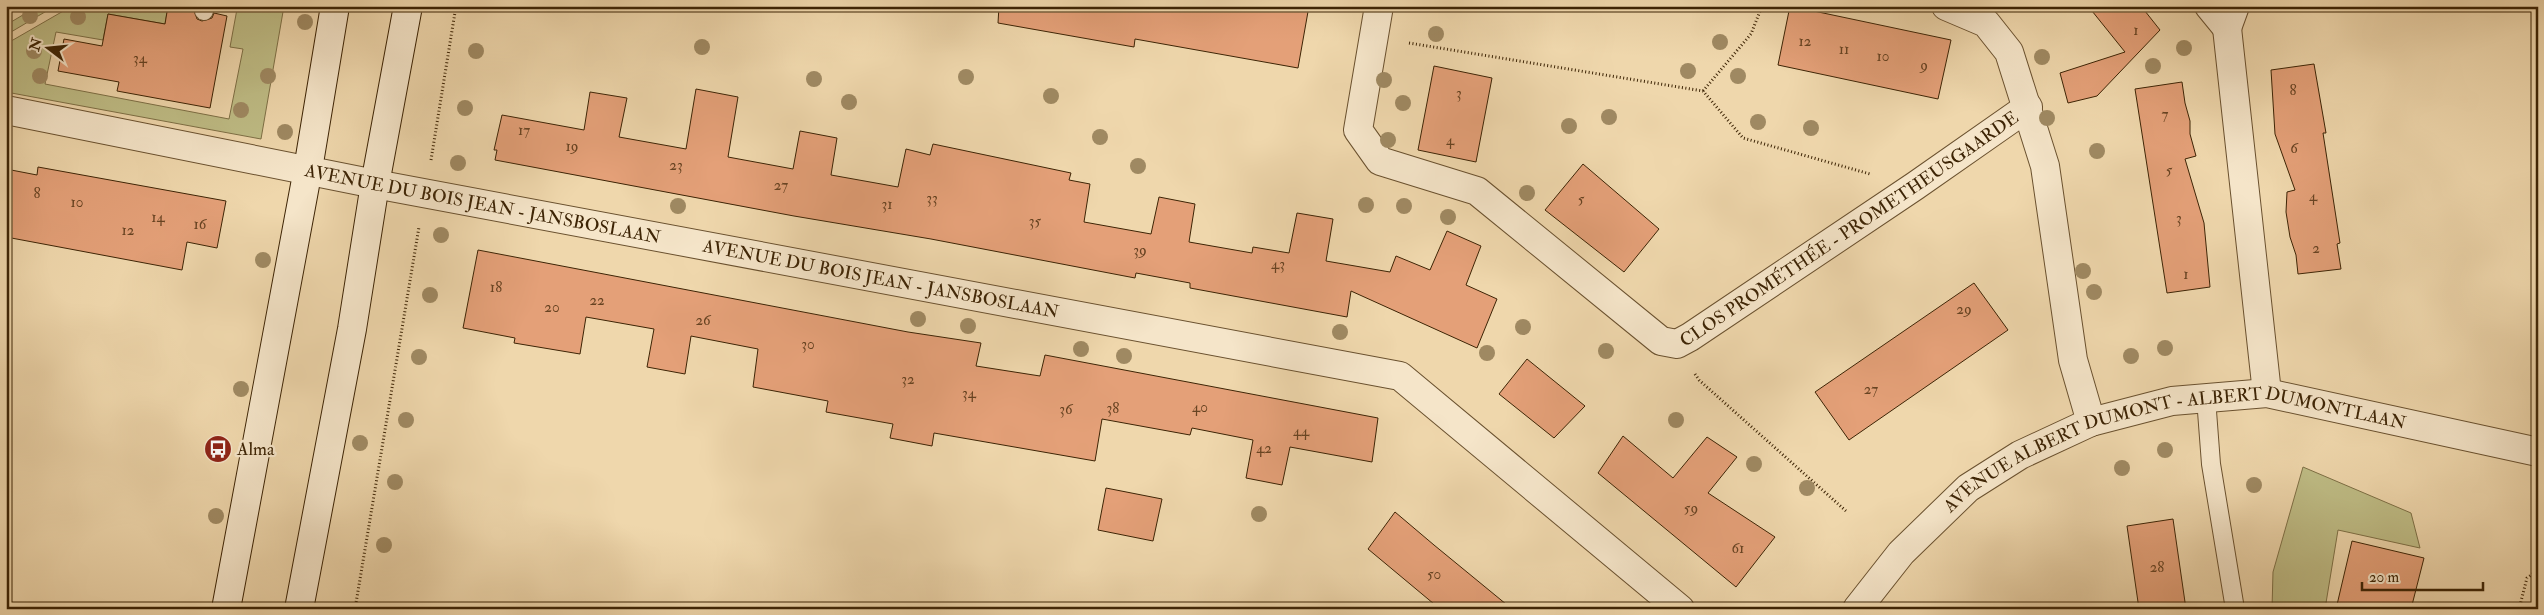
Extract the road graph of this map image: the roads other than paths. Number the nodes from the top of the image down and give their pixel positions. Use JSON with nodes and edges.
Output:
{"nodes":[{"id":1,"x":335,"y":6,"type":"edge"},
{"id":2,"x":408,"y":6,"type":"edge"},
{"id":3,"x":1379,"y":6,"type":"edge"},
{"id":4,"x":1946,"y":6,"type":"edge"},
{"id":5,"x":2209,"y":6,"type":"edge"},
{"id":6,"x":2231,"y":17,"type":"edge"},
{"id":7,"x":2028,"y":107,"type":"junction"},
{"id":8,"x":6,"y":110,"type":"edge"},
{"id":9,"x":308,"y":169,"type":"junction"},
{"id":10,"x":375,"y":184,"type":"junction"},
{"id":11,"x":2267,"y":393,"type":"junction"},
{"id":12,"x":2206,"y":398,"type":"junction"},
{"id":13,"x":2091,"y":422,"type":"junction"},
{"id":14,"x":2538,"y":452,"type":"edge"},
{"id":15,"x":226,"y":609,"type":"edge"},
{"id":16,"x":299,"y":609,"type":"edge"},
{"id":17,"x":1680,"y":609,"type":"edge"},
{"id":18,"x":1857,"y":609,"type":"edge"},
{"id":19,"x":2235,"y":609,"type":"edge"}],
"edges":[{"from":1,"to":9,"type":"street"},
{"from":2,"to":10,"type":"street"},
{"from":3,"to":7,"type":"street","name":"CLOS PROMÉTHÉE - PROMETHEUSGAARDE"},
{"from":4,"to":7,"type":"street","name":"CLOS PROMÉTHÉE - PROMETHEUSGAARDE"},
{"from":5,"to":6,"type":"street"},
{"from":6,"to":11,"type":"street"},
{"from":7,"to":13,"type":"street","name":"CLOS PROMÉTHÉE - PROMETHEUSGAARDE"},
{"from":8,"to":9,"type":"street","name":"AVENUE DU BOIS JEAN - JANSBOSLAAN"},
{"from":9,"to":10,"type":"street","name":"AVENUE DU BOIS JEAN - JANSBOSLAAN"},
{"from":9,"to":15,"type":"street"},
{"from":10,"to":16,"type":"street"},
{"from":10,"to":17,"type":"street","name":"AVENUE DU BOIS JEAN - JANSBOSLAAN"},
{"from":11,"to":12,"type":"street","name":"AVENUE ALBERT DUMONT - ALBERT DUMONTLAAN"},
{"from":11,"to":14,"type":"street","name":"AVENUE ALBERT DUMONT - ALBERT DUMONTLAAN"},
{"from":12,"to":13,"type":"street","name":"AVENUE ALBERT DUMONT - ALBERT DUMONTLAAN"},
{"from":12,"to":19,"type":"lane"},
{"from":13,"to":18,"type":"street","name":"AVENUE ALBERT DUMONT - ALBERT DUMONTLAAN"}]}
